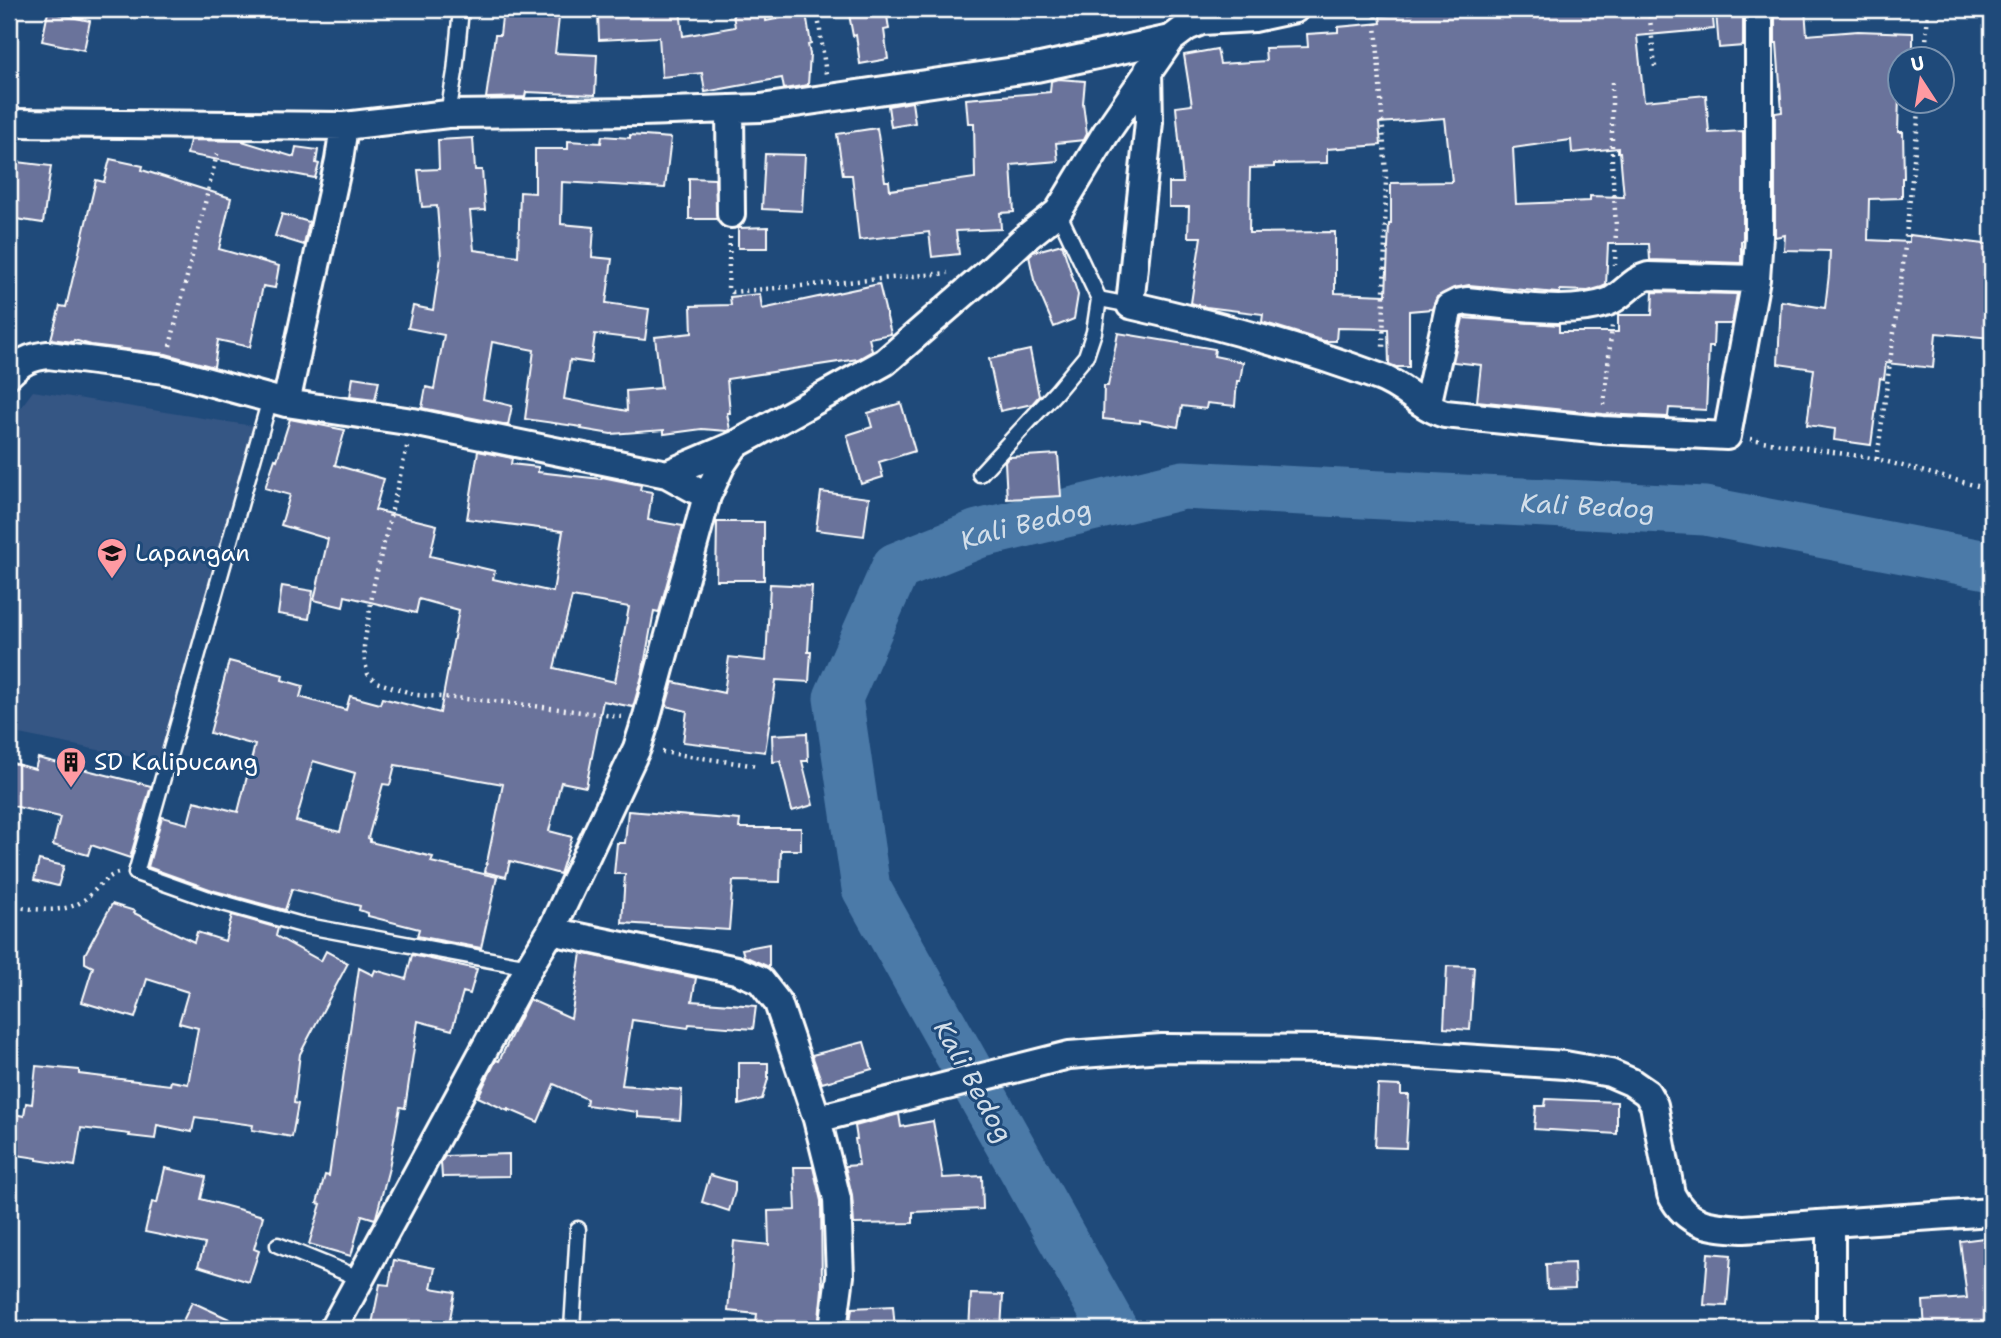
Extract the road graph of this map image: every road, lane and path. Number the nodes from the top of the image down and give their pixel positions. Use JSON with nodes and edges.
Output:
{"nodes":[{"id":1,"x":461,"y":9,"type":"edge"},
{"id":2,"x":817,"y":9,"type":"edge"},
{"id":3,"x":1295,"y":9,"type":"edge"},
{"id":4,"x":1375,"y":9,"type":"edge"},
{"id":5,"x":1649,"y":9,"type":"edge"},
{"id":6,"x":1759,"y":9,"type":"edge"},
{"id":7,"x":1928,"y":9,"type":"edge"},
{"id":8,"x":1202,"y":15,"type":"edge"},
{"id":9,"x":1171,"y":39,"type":"junction"},
{"id":10,"x":1926,"y":46,"type":"edge"},
{"id":11,"x":1655,"y":67,"type":"dead end"},
{"id":12,"x":1149,"y":70,"type":"junction"},
{"id":13,"x":1612,"y":82,"type":"dead end"},
{"id":14,"x":830,"y":99,"type":"junction"},
{"id":15,"x":730,"y":109,"type":"junction"},
{"id":16,"x":448,"y":114,"type":"junction"},
{"id":17,"x":1919,"y":116,"type":"edge"},
{"id":18,"x":9,"y":123,"type":"edge"},
{"id":19,"x":344,"y":126,"type":"junction"},
{"id":20,"x":223,"y":132,"type":"junction"},
{"id":21,"x":1058,"y":212,"type":"junction"},
{"id":22,"x":731,"y":214,"type":"joint"},
{"id":23,"x":990,"y":270,"type":"junction"},
{"id":24,"x":1756,"y":279,"type":"junction"},
{"id":25,"x":1099,"y":299,"type":"junction"},
{"id":26,"x":1614,"y":299,"type":"junction"},
{"id":27,"x":1130,"y":305,"type":"junction"},
{"id":28,"x":164,"y":370,"type":"junction"},
{"id":29,"x":9,"y":374,"type":"edge"},
{"id":30,"x":1382,"y":378,"type":"junction"},
{"id":31,"x":278,"y":401,"type":"junction"},
{"id":32,"x":1427,"y":406,"type":"junction"},
{"id":33,"x":413,"y":422,"type":"junction"},
{"id":34,"x":1602,"y":430,"type":"junction"},
{"id":35,"x":1727,"y":436,"type":"junction"},
{"id":36,"x":735,"y":445,"type":"junction"},
{"id":37,"x":1877,"y":459,"type":"junction"},
{"id":38,"x":667,"y":474,"type":"junction"},
{"id":39,"x":980,"y":474,"type":"dead end"},
{"id":40,"x":1992,"y":490,"type":"edge"},
{"id":41,"x":707,"y":495,"type":"junction"},
{"id":42,"x":646,"y":720,"type":"junction"},
{"id":43,"x":637,"y":748,"type":"junction"},
{"id":44,"x":757,"y":766,"type":"dead end"},
{"id":45,"x":136,"y":873,"type":"junction"},
{"id":46,"x":9,"y":906,"type":"edge"},
{"id":47,"x":551,"y":931,"type":"junction"},
{"id":48,"x":529,"y":967,"type":"junction"},
{"id":49,"x":817,"y":1119,"type":"junction"},
{"id":50,"x":1992,"y":1212,"type":"edge"},
{"id":51,"x":1831,"y":1223,"type":"junction"},
{"id":52,"x":578,"y":1229,"type":"dead end"},
{"id":53,"x":278,"y":1245,"type":"dead end"},
{"id":54,"x":359,"y":1279,"type":"junction"},
{"id":55,"x":332,"y":1329,"type":"edge"},
{"id":56,"x":572,"y":1329,"type":"edge"},
{"id":57,"x":833,"y":1329,"type":"edge"},
{"id":58,"x":1831,"y":1329,"type":"edge"}],
"edges":[{"from":1,"to":16,"type":"lane"},
{"from":2,"to":14,"type":"path"},
{"from":3,"to":8,"type":"street"},
{"from":4,"to":30,"type":"path"},
{"from":5,"to":11,"type":"path"},
{"from":6,"to":24,"type":"street"},
{"from":7,"to":10,"type":"path"},
{"from":8,"to":9,"type":"street"},
{"from":9,"to":12,"type":"street"},
{"from":9,"to":14,"type":"street"},
{"from":12,"to":21,"type":"street"},
{"from":12,"to":27,"type":"street"},
{"from":13,"to":26,"type":"path"},
{"from":14,"to":15,"type":"street"},
{"from":15,"to":16,"type":"street"},
{"from":15,"to":22,"type":"street"},
{"from":16,"to":19,"type":"street"},
{"from":17,"to":37,"type":"path"},
{"from":18,"to":20,"type":"street"},
{"from":19,"to":20,"type":"street"},
{"from":19,"to":31,"type":"street"},
{"from":20,"to":28,"type":"path"},
{"from":21,"to":23,"type":"street"},
{"from":21,"to":25,"type":"lane"},
{"from":22,"to":23,"type":"path"},
{"from":23,"to":36,"type":"street"},
{"from":24,"to":26,"type":"street"},
{"from":24,"to":35,"type":"street"},
{"from":25,"to":27,"type":"lane"},
{"from":25,"to":39,"type":"lane"},
{"from":26,"to":32,"type":"street"},
{"from":26,"to":34,"type":"path"},
{"from":27,"to":30,"type":"street"},
{"from":28,"to":29,"type":"street"},
{"from":28,"to":31,"type":"street"},
{"from":30,"to":32,"type":"street"},
{"from":31,"to":33,"type":"street"},
{"from":31,"to":45,"type":"lane"},
{"from":32,"to":34,"type":"street"},
{"from":33,"to":38,"type":"street"},
{"from":33,"to":42,"type":"path"},
{"from":34,"to":35,"type":"street"},
{"from":35,"to":37,"type":"path"},
{"from":36,"to":38,"type":"street"},
{"from":36,"to":41,"type":"street"},
{"from":37,"to":40,"type":"path"},
{"from":38,"to":41,"type":"street"},
{"from":41,"to":42,"type":"street"},
{"from":42,"to":43,"type":"street"},
{"from":43,"to":44,"type":"path"},
{"from":43,"to":47,"type":"street"},
{"from":45,"to":46,"type":"path"},
{"from":45,"to":48,"type":"lane"},
{"from":47,"to":48,"type":"street"},
{"from":47,"to":49,"type":"street"},
{"from":48,"to":54,"type":"street"},
{"from":49,"to":51,"type":"street"},
{"from":49,"to":57,"type":"street"},
{"from":50,"to":51,"type":"street"},
{"from":51,"to":58,"type":"street"},
{"from":52,"to":56,"type":"lane"},
{"from":53,"to":54,"type":"lane"},
{"from":54,"to":55,"type":"street"}]}
